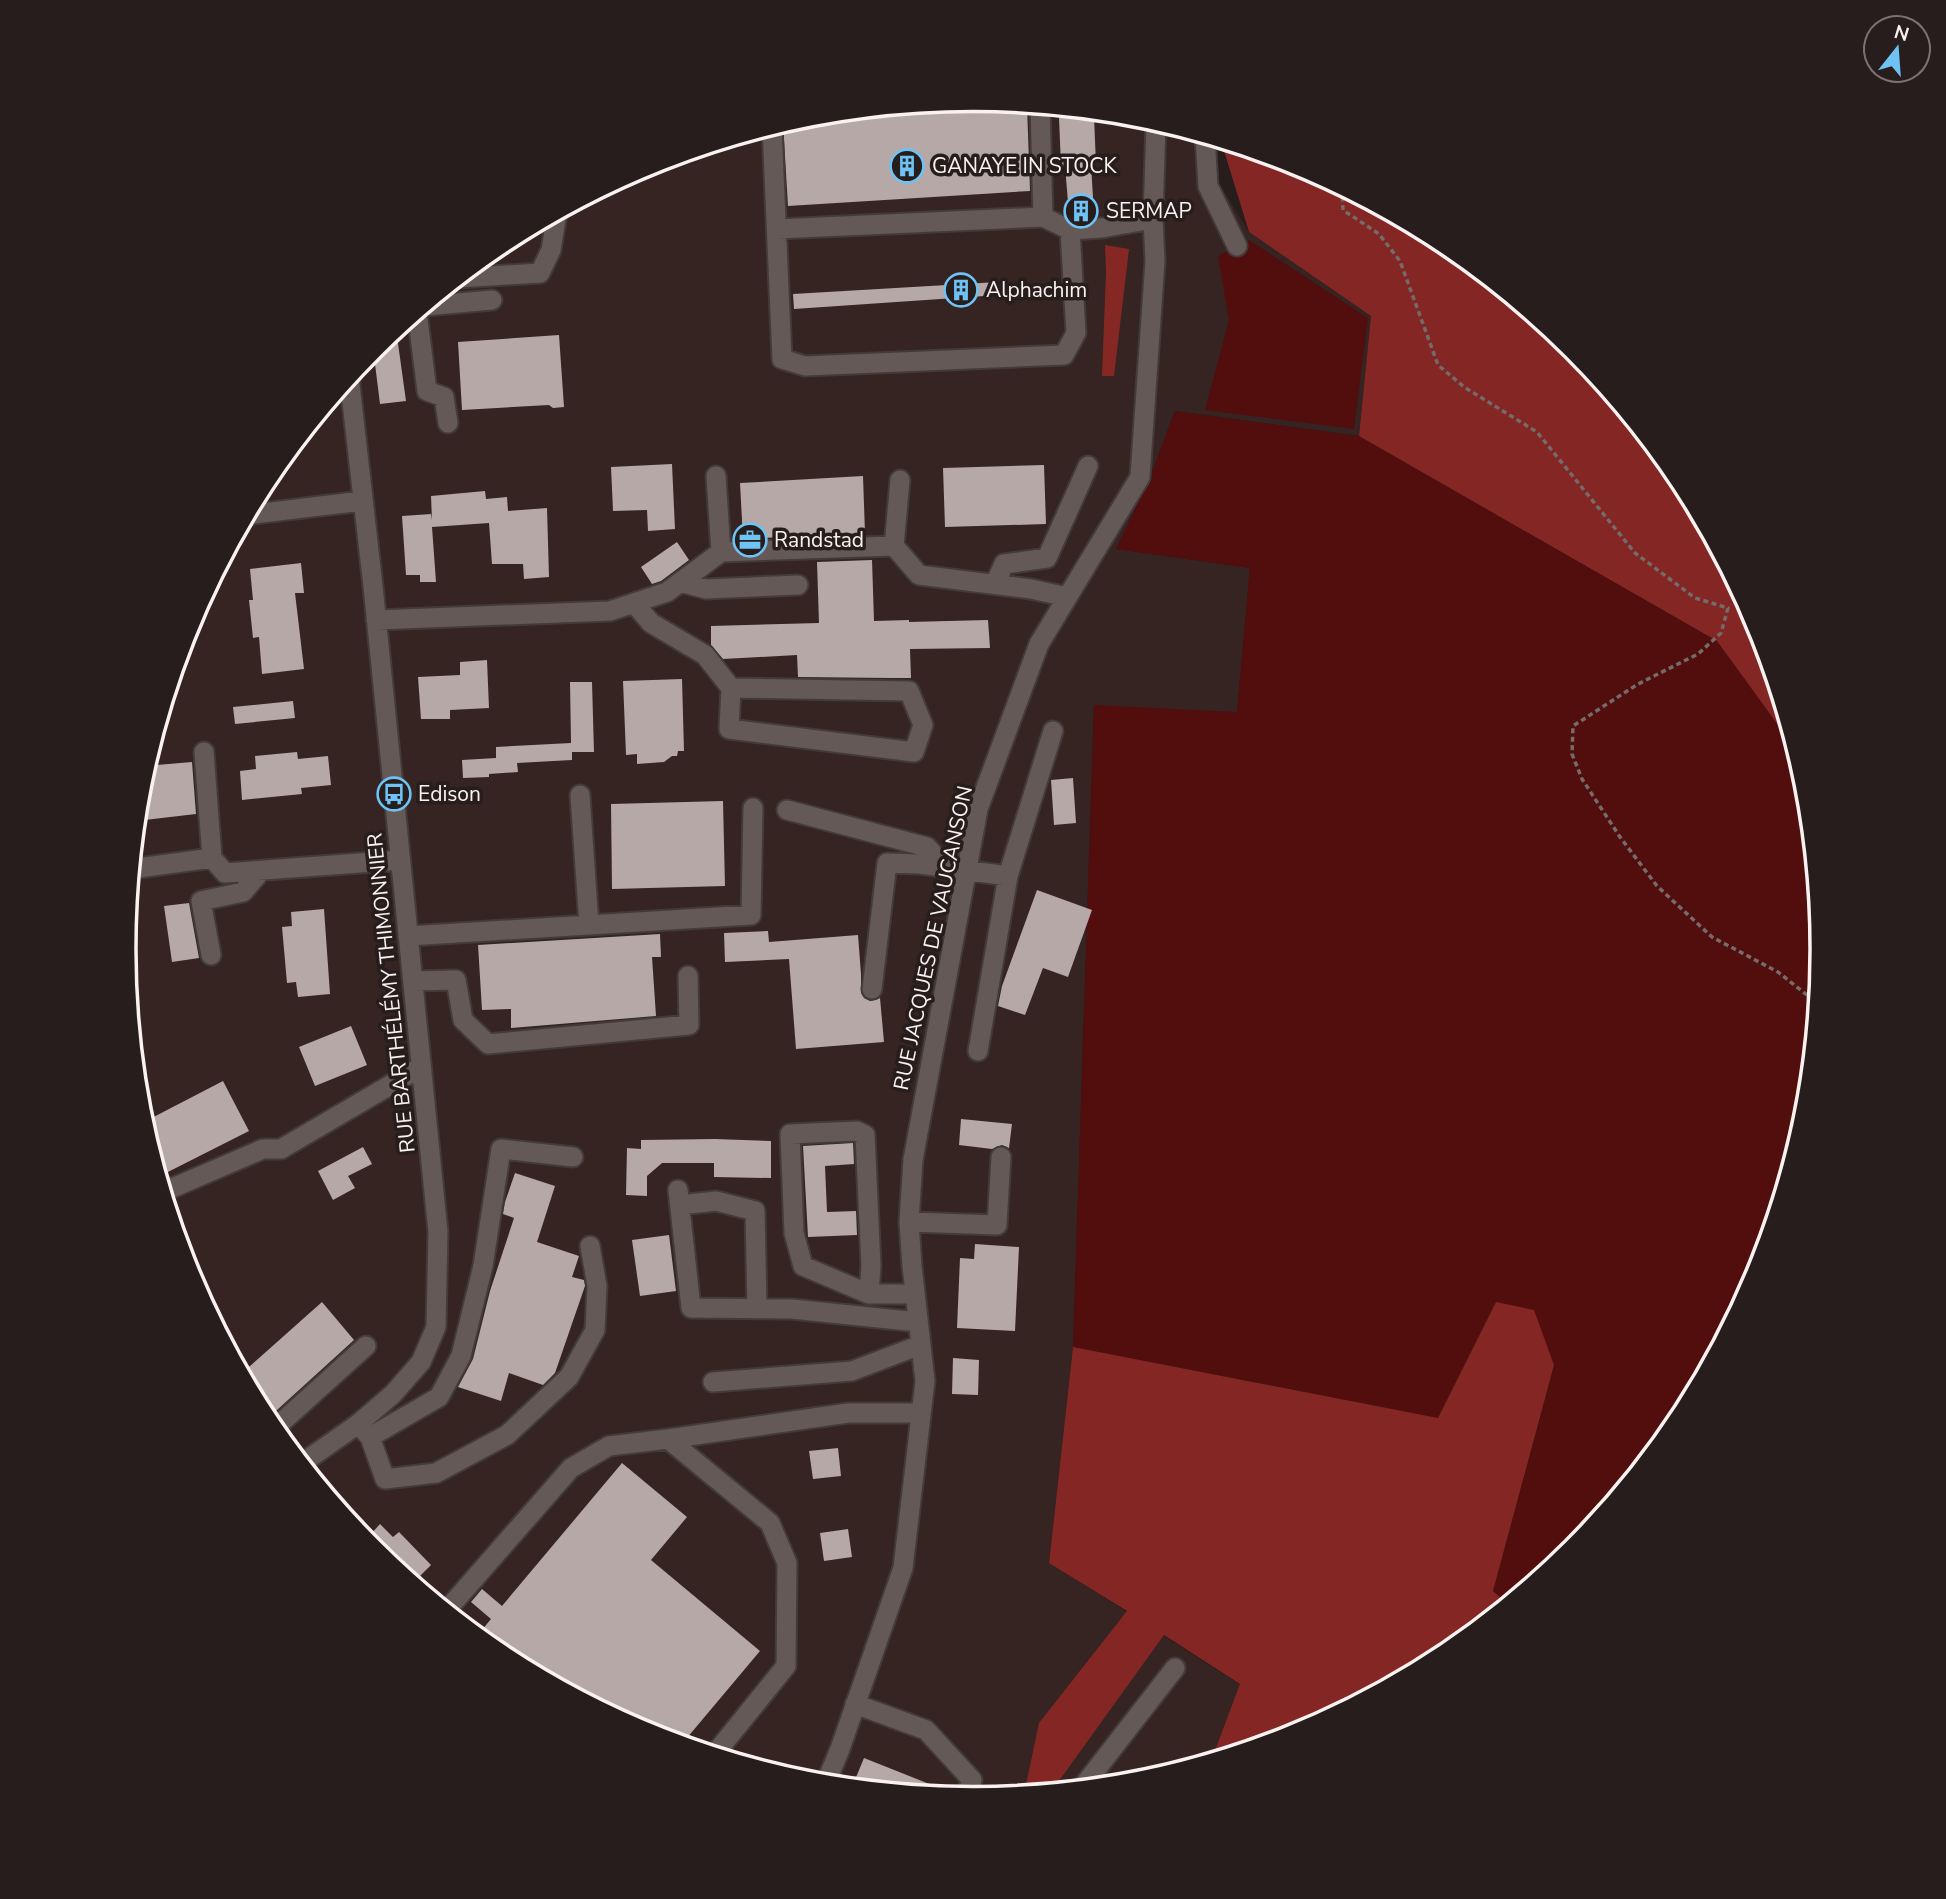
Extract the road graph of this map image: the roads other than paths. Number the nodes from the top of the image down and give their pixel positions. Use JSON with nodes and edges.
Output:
{"nodes":[{"id":1,"x":1040,"y":115,"type":"edge"},
{"id":2,"x":1156,"y":133,"type":"edge"},
{"id":3,"x":772,"y":137,"type":"edge"},
{"id":4,"x":1206,"y":145,"type":"edge"},
{"id":5,"x":1043,"y":217,"type":"junction"},
{"id":6,"x":1153,"y":219,"type":"junction"},
{"id":7,"x":555,"y":224,"type":"edge"},
{"id":8,"x":777,"y":229,"type":"junction"},
{"id":9,"x":1070,"y":230,"type":"junction"},
{"id":10,"x":1237,"y":246,"type":"dead end"},
{"id":11,"x":474,"y":277,"type":"edge"},
{"id":12,"x":492,"y":300,"type":"dead end"},
{"id":13,"x":439,"y":305,"type":"edge"},
{"id":14,"x":417,"y":323,"type":"edge"},
{"id":15,"x":350,"y":389,"type":"edge"},
{"id":16,"x":448,"y":423,"type":"dead end"},
{"id":17,"x":1088,"y":466,"type":"dead end"},
{"id":18,"x":716,"y":476,"type":"dead end"},
{"id":19,"x":900,"y":480,"type":"dead end"},
{"id":20,"x":362,"y":501,"type":"junction"},
{"id":21,"x":259,"y":513,"type":"edge"},
{"id":22,"x":894,"y":546,"type":"junction"},
{"id":23,"x":721,"y":552,"type":"junction"},
{"id":24,"x":680,"y":582,"type":"junction"},
{"id":25,"x":995,"y":584,"type":"junction"},
{"id":26,"x":798,"y":585,"type":"dead end"},
{"id":27,"x":1067,"y":597,"type":"junction"},
{"id":28,"x":634,"y":603,"type":"junction"},
{"id":29,"x":376,"y":620,"type":"junction"},
{"id":30,"x":731,"y":688,"type":"junction"},
{"id":31,"x":1053,"y":731,"type":"dead end"},
{"id":32,"x":204,"y":752,"type":"dead end"},
{"id":33,"x":580,"y":795,"type":"dead end"},
{"id":34,"x":753,"y":808,"type":"dead end"},
{"id":35,"x":787,"y":810,"type":"dead end"},
{"id":36,"x":212,"y":858,"type":"junction"},
{"id":37,"x":400,"y":860,"type":"junction"},
{"id":38,"x":140,"y":868,"type":"edge"},
{"id":39,"x":944,"y":868,"type":"junction"},
{"id":40,"x":261,"y":871,"type":"junction"},
{"id":41,"x":966,"y":871,"type":"junction"},
{"id":42,"x":1008,"y":876,"type":"junction"},
{"id":43,"x":589,"y":925,"type":"junction"},
{"id":44,"x":408,"y":936,"type":"junction"},
{"id":45,"x":211,"y":955,"type":"dead end"},
{"id":46,"x":688,"y":976,"type":"dead end"},
{"id":47,"x":413,"y":981,"type":"junction"},
{"id":48,"x":872,"y":989,"type":"dead end"},
{"id":49,"x":978,"y":1051,"type":"dead end"},
{"id":50,"x":421,"y":1068,"type":"junction"},
{"id":51,"x":573,"y":1157,"type":"dead end"},
{"id":52,"x":1001,"y":1157,"type":"dead end"},
{"id":53,"x":171,"y":1189,"type":"edge"},
{"id":54,"x":909,"y":1222,"type":"junction"},
{"id":55,"x":590,"y":1246,"type":"dead end"},
{"id":56,"x":869,"y":1294,"type":"junction"},
{"id":57,"x":915,"y":1294,"type":"junction"},
{"id":58,"x":757,"y":1309,"type":"junction"},
{"id":59,"x":918,"y":1322,"type":"junction"},
{"id":60,"x":920,"y":1345,"type":"junction"},
{"id":61,"x":366,"y":1346,"type":"dead end"},
{"id":62,"x":713,"y":1382,"type":"dead end"},
{"id":63,"x":921,"y":1413,"type":"junction"},
{"id":64,"x":282,"y":1422,"type":"edge"},
{"id":65,"x":364,"y":1430,"type":"junction"},
{"id":66,"x":668,"y":1439,"type":"junction"},
{"id":67,"x":310,"y":1460,"type":"edge"},
{"id":68,"x":452,"y":1605,"type":"edge"},
{"id":69,"x":1175,"y":1668,"type":"dead end"},
{"id":70,"x":855,"y":1704,"type":"junction"},
{"id":71,"x":720,"y":1748,"type":"edge"},
{"id":72,"x":829,"y":1774,"type":"edge"},
{"id":73,"x":1089,"y":1779,"type":"edge"},
{"id":74,"x":969,"y":1787,"type":"edge"}],
"edges":[{"from":1,"to":5,"type":"street"},
{"from":2,"to":6,"type":"street","name":"RUE JACQUES DE VAUCANSON"},
{"from":3,"to":8,"type":"street"},
{"from":4,"to":10,"type":"street"},
{"from":5,"to":8,"type":"street"},
{"from":5,"to":9,"type":"street"},
{"from":6,"to":9,"type":"street"},
{"from":6,"to":27,"type":"street","name":"RUE JACQUES DE VAUCANSON"},
{"from":7,"to":11,"type":"street"},
{"from":8,"to":9,"type":"street"},
{"from":12,"to":13,"type":"street"},
{"from":14,"to":16,"type":"street"},
{"from":15,"to":20,"type":"street","name":"RUE BARTHÉLÉMY THIMONNIER"},
{"from":17,"to":25,"type":"street"},
{"from":18,"to":23,"type":"street"},
{"from":19,"to":22,"type":"street"},
{"from":20,"to":21,"type":"street"},
{"from":20,"to":29,"type":"street","name":"RUE BARTHÉLÉMY THIMONNIER"},
{"from":22,"to":23,"type":"street"},
{"from":22,"to":25,"type":"street"},
{"from":23,"to":24,"type":"street"},
{"from":24,"to":26,"type":"street"},
{"from":24,"to":28,"type":"street"},
{"from":25,"to":27,"type":"street"},
{"from":27,"to":41,"type":"street","name":"RUE JACQUES DE VAUCANSON"},
{"from":28,"to":29,"type":"street"},
{"from":28,"to":30,"type":"street"},
{"from":29,"to":37,"type":"street","name":"RUE BARTHÉLÉMY THIMONNIER"},
{"from":30,"to":30,"type":"street"},
{"from":31,"to":42,"type":"street"},
{"from":32,"to":36,"type":"street"},
{"from":33,"to":43,"type":"street"},
{"from":34,"to":43,"type":"street"},
{"from":35,"to":39,"type":"street"},
{"from":36,"to":38,"type":"street"},
{"from":36,"to":40,"type":"street"},
{"from":37,"to":40,"type":"street"},
{"from":37,"to":44,"type":"street","name":"RUE BARTHÉLÉMY THIMONNIER"},
{"from":39,"to":41,"type":"street"},
{"from":39,"to":48,"type":"street"},
{"from":40,"to":45,"type":"street"},
{"from":41,"to":42,"type":"street"},
{"from":41,"to":54,"type":"street","name":"RUE JACQUES DE VAUCANSON"},
{"from":42,"to":49,"type":"street"},
{"from":43,"to":44,"type":"street"},
{"from":44,"to":47,"type":"street","name":"RUE BARTHÉLÉMY THIMONNIER"},
{"from":46,"to":47,"type":"street"},
{"from":47,"to":50,"type":"street","name":"RUE BARTHÉLÉMY THIMONNIER"},
{"from":50,"to":53,"type":"street"},
{"from":50,"to":65,"type":"street","name":"RUE BARTHÉLÉMY THIMONNIER"},
{"from":51,"to":65,"type":"street"},
{"from":52,"to":54,"type":"street"},
{"from":54,"to":57,"type":"street","name":"RUE JACQUES DE VAUCANSON"},
{"from":55,"to":65,"type":"street"},
{"from":56,"to":56,"type":"street"},
{"from":56,"to":57,"type":"street"},
{"from":57,"to":59,"type":"street","name":"RUE JACQUES DE VAUCANSON"},
{"from":58,"to":58,"type":"street"},
{"from":58,"to":59,"type":"street"},
{"from":59,"to":60,"type":"street","name":"RUE JACQUES DE VAUCANSON"},
{"from":60,"to":62,"type":"street"},
{"from":60,"to":63,"type":"street","name":"RUE JACQUES DE VAUCANSON"},
{"from":61,"to":64,"type":"street"},
{"from":63,"to":66,"type":"street"},
{"from":63,"to":70,"type":"street","name":"RUE JACQUES DE VAUCANSON"},
{"from":65,"to":67,"type":"street","name":"RUE BARTHÉLÉMY THIMONNIER"},
{"from":66,"to":68,"type":"street"},
{"from":66,"to":71,"type":"street"},
{"from":69,"to":73,"type":"street"},
{"from":70,"to":72,"type":"street","name":"RUE JACQUES DE VAUCANSON"},
{"from":70,"to":74,"type":"street"}]}
